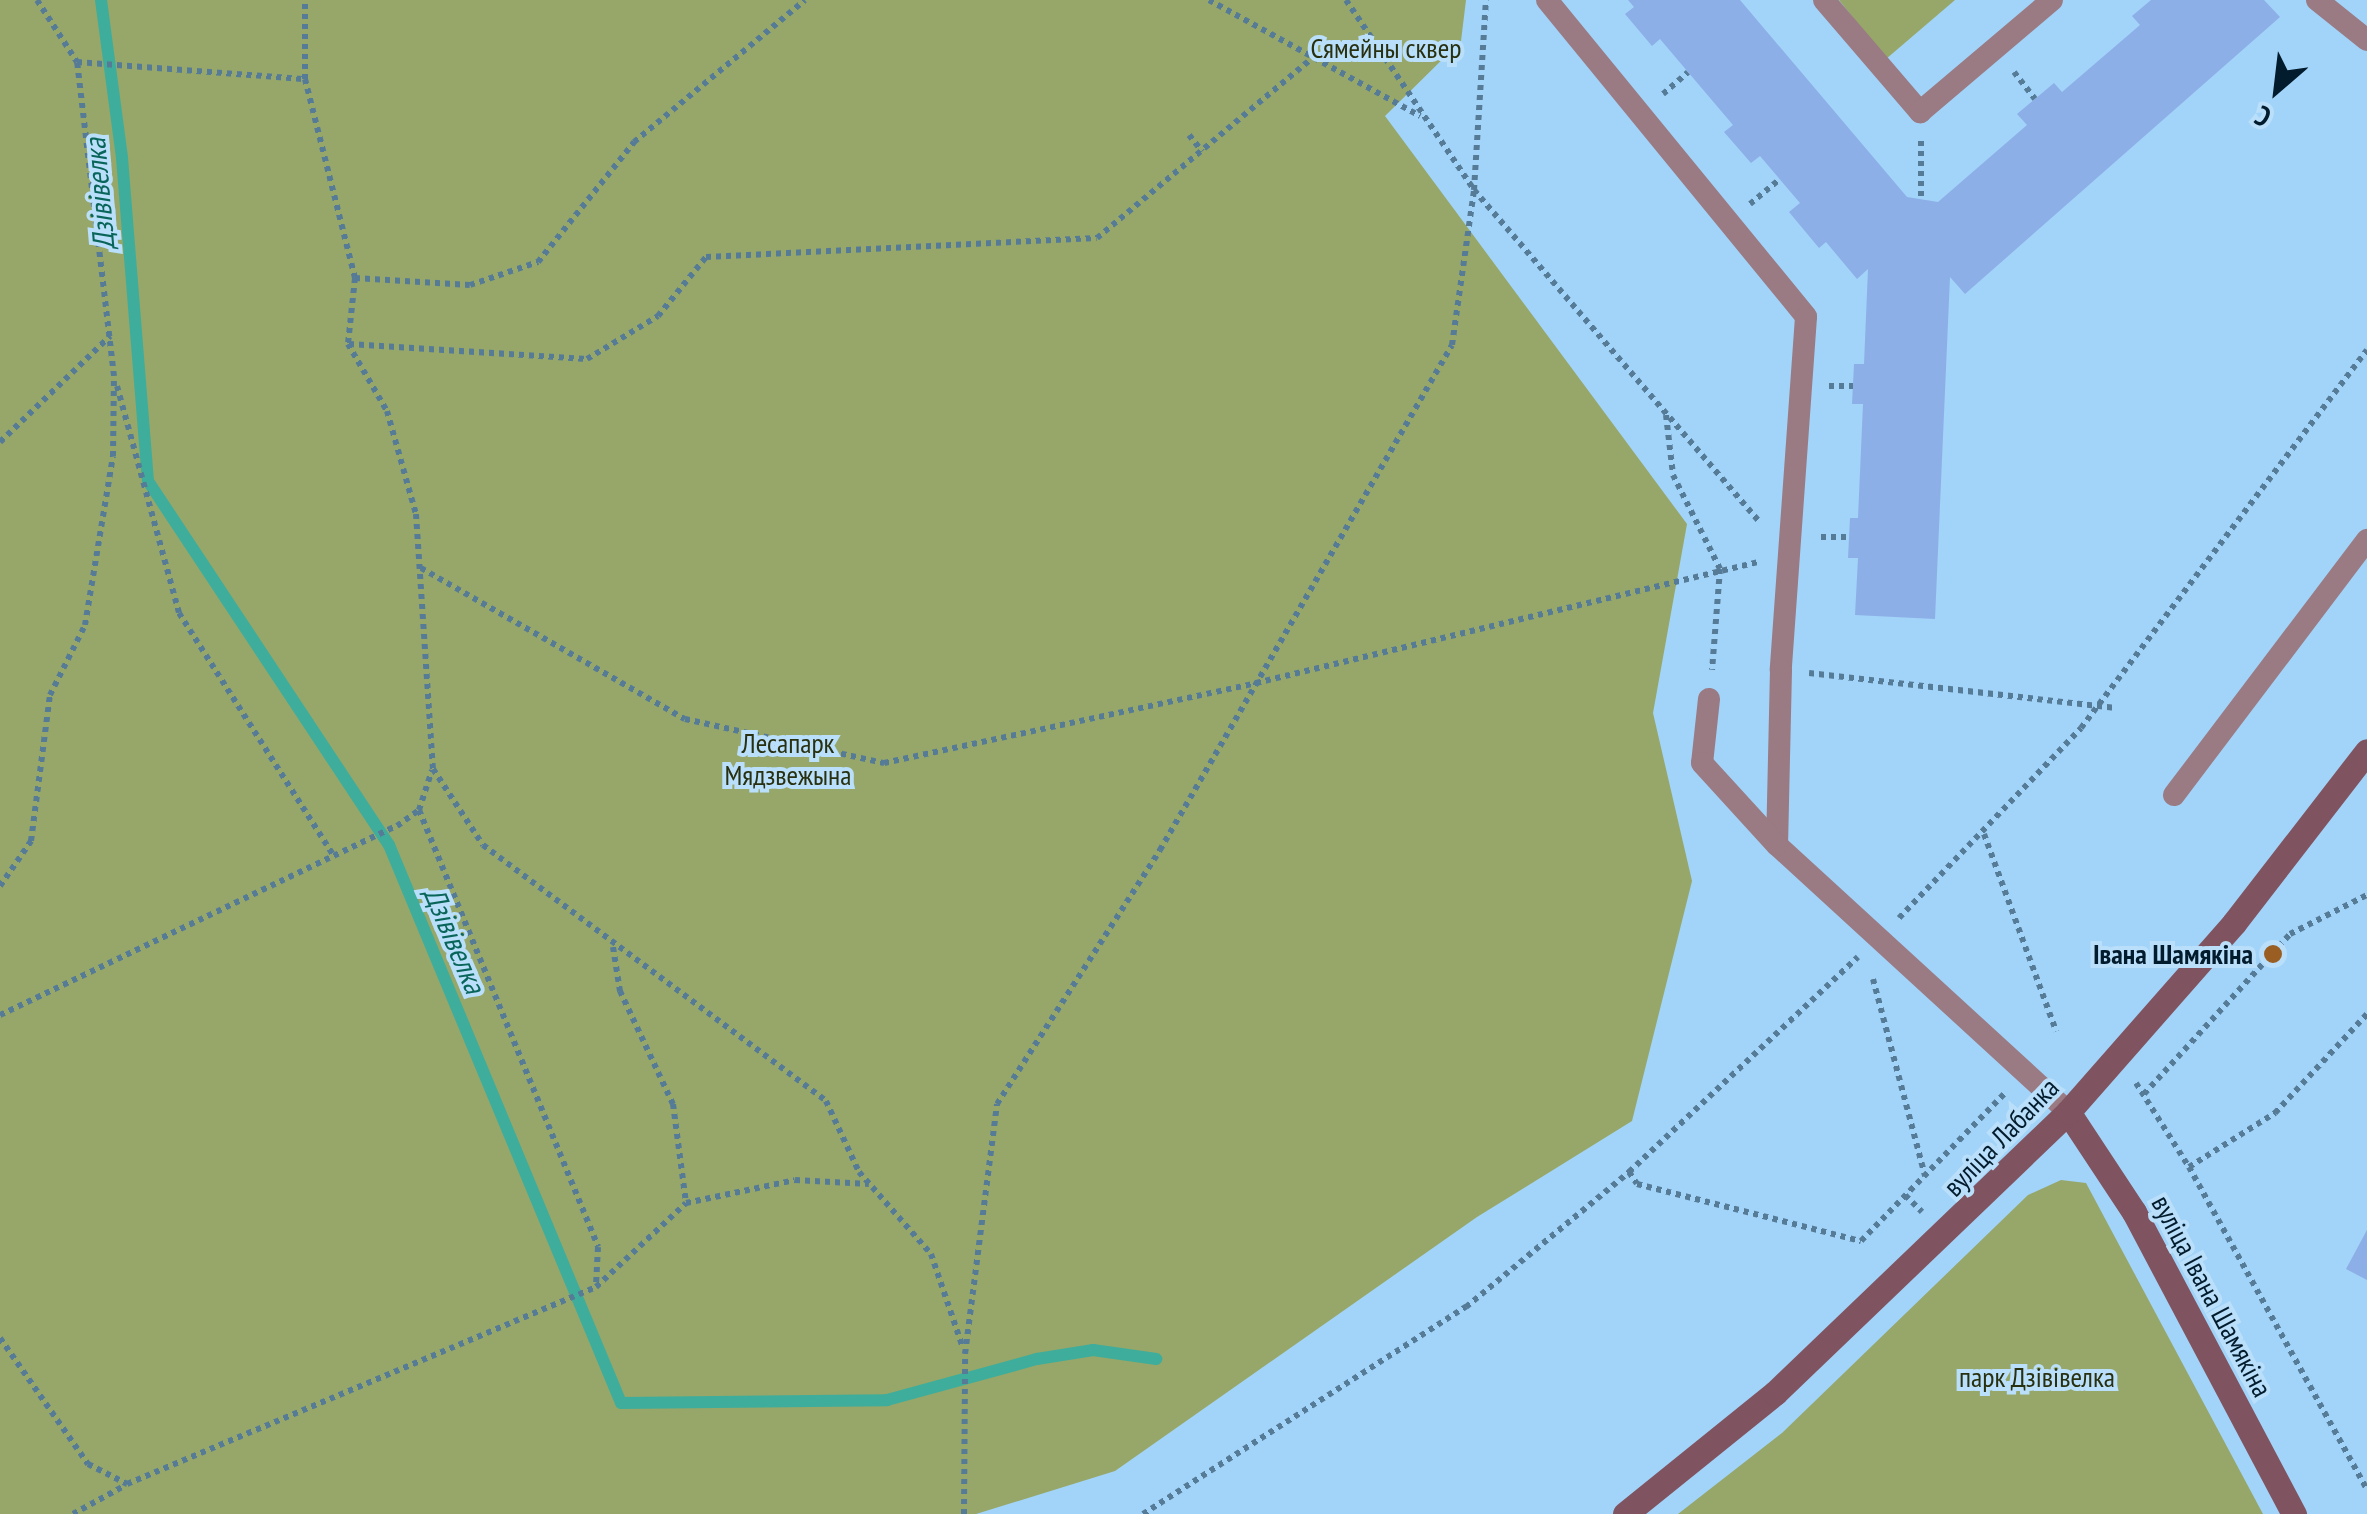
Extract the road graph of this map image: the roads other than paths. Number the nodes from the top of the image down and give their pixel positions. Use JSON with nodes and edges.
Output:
{"nodes":[{"id":1,"x":1547,"y":0,"type":"edge"},
{"id":2,"x":1824,"y":0,"type":"edge"},
{"id":3,"x":2052,"y":0,"type":"edge"},
{"id":4,"x":2318,"y":0,"type":"edge"},
{"id":5,"x":2367,"y":40,"type":"edge"},
{"id":6,"x":2367,"y":540,"type":"edge"},
{"id":7,"x":1709,"y":699,"type":"road end"},
{"id":8,"x":2367,"y":751,"type":"edge"},
{"id":9,"x":2174,"y":794,"type":"dead end"},
{"id":10,"x":1777,"y":845,"type":"junction"},
{"id":11,"x":2068,"y":1112,"type":"junction"},
{"id":12,"x":1625,"y":1514,"type":"edge"},
{"id":13,"x":2294,"y":1514,"type":"edge"}],
"edges":[{"from":1,"to":10,"type":"lane"},
{"from":2,"to":3,"type":"lane"},
{"from":4,"to":5,"type":"lane"},
{"from":6,"to":9,"type":"lane"},
{"from":7,"to":10,"type":"lane"},
{"from":8,"to":11,"type":"main road","name":"вуліца Лабанка"},
{"from":10,"to":11,"type":"lane"},
{"from":11,"to":12,"type":"main road","name":"вуліца Лабанка"},
{"from":11,"to":13,"type":"main road","name":"вуліца Івана Шамякіна"}]}
